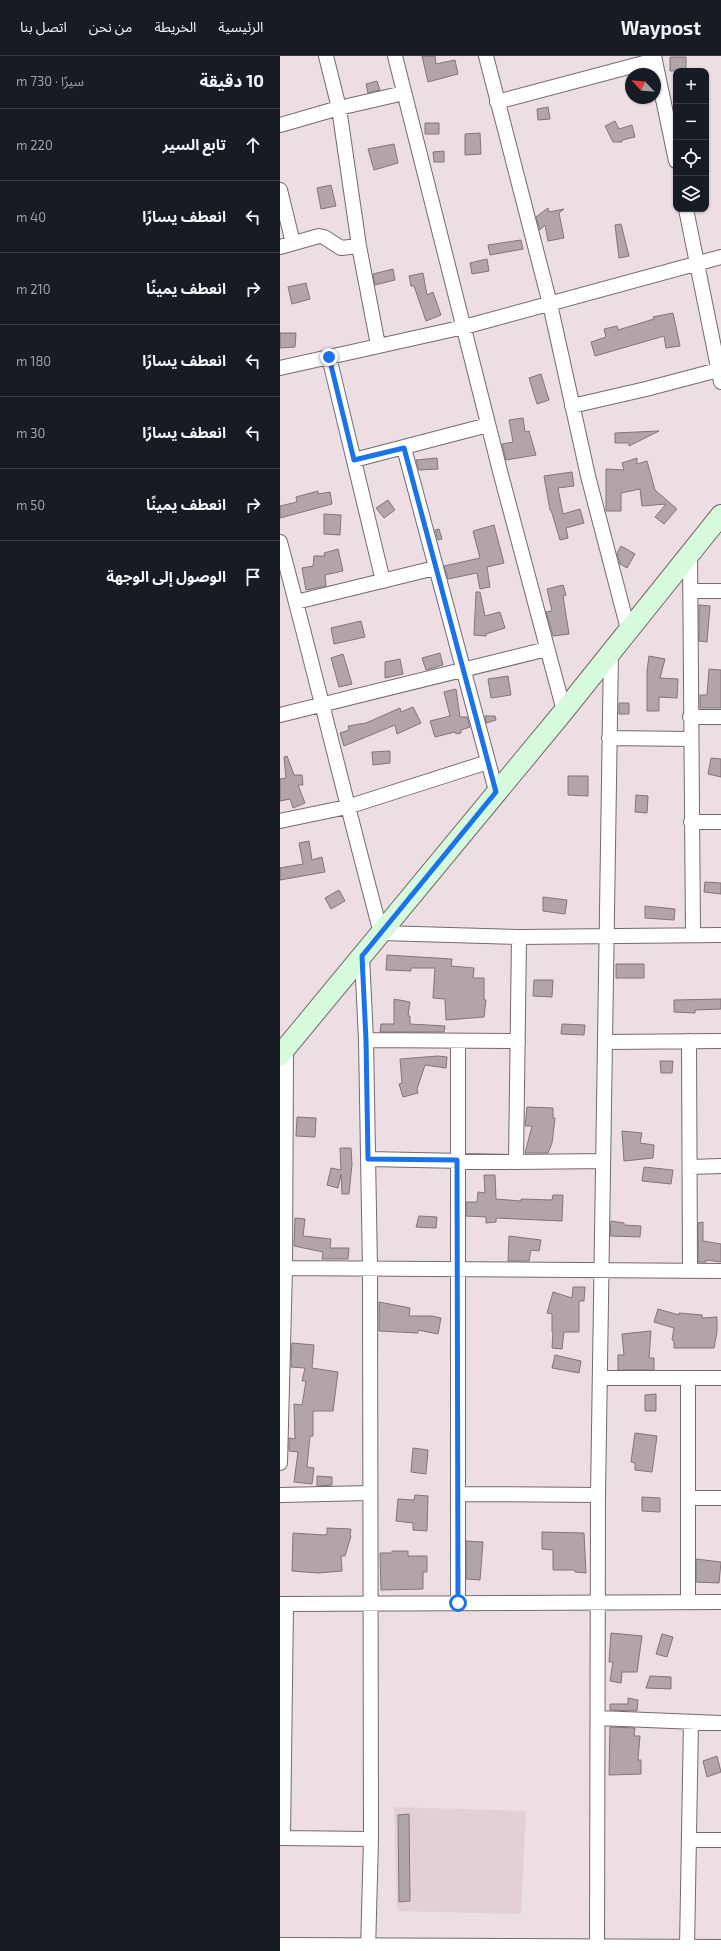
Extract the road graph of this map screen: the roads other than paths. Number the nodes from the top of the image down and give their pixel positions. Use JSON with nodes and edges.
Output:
{"nodes":[{"id":1,"x":326,"y":56,"type":"edge"},
{"id":2,"x":395,"y":56,"type":"edge"},
{"id":3,"x":486,"y":56,"type":"edge"},
{"id":4,"x":654,"y":58,"type":"edge"},
{"id":5,"x":404,"y":93,"type":"junction"},
{"id":6,"x":498,"y":102,"type":"junction"},
{"id":7,"x":339,"y":108,"type":"junction"},
{"id":8,"x":280,"y":125,"type":"edge"},
{"id":9,"x":673,"y":147,"type":"edge"},
{"id":10,"x":280,"y":190,"type":"edge"},
{"id":11,"x":687,"y":212,"type":"edge"},
{"id":12,"x":287,"y":245,"type":"edge"},
{"id":13,"x":359,"y":246,"type":"junction"},
{"id":14,"x":721,"y":257,"type":"edge"},
{"id":15,"x":697,"y":264,"type":"junction"},
{"id":16,"x":550,"y":304,"type":"junction"},
{"id":17,"x":464,"y":327,"type":"junction"},
{"id":18,"x":378,"y":345,"type":"junction"},
{"id":19,"x":329,"y":357,"type":"junction"},
{"id":20,"x":280,"y":368,"type":"edge"},
{"id":21,"x":719,"y":376,"type":"edge"},
{"id":22,"x":572,"y":406,"type":"junction"},
{"id":23,"x":488,"y":425,"type":"junction"},
{"id":24,"x":404,"y":448,"type":"junction"},
{"id":25,"x":354,"y":460,"type":"junction"},
{"id":26,"x":721,"y":515,"type":"edge"},
{"id":27,"x":280,"y":542,"type":"edge"},
{"id":28,"x":690,"y":553,"type":"junction"},
{"id":29,"x":436,"y":568,"type":"junction"},
{"id":30,"x":383,"y":581,"type":"junction"},
{"id":31,"x":690,"y":591,"type":"junction"},
{"id":32,"x":721,"y":591,"type":"edge"},
{"id":33,"x":296,"y":602,"type":"junction"},
{"id":34,"x":628,"y":629,"type":"junction"},
{"id":35,"x":547,"y":649,"type":"junction"},
{"id":36,"x":611,"y":652,"type":"junction"},
{"id":37,"x":462,"y":671,"type":"junction"},
{"id":38,"x":323,"y":705,"type":"junction"},
{"id":39,"x":564,"y":711,"type":"junction"},
{"id":40,"x":280,"y":715,"type":"edge"},
{"id":41,"x":690,"y":717,"type":"junction"},
{"id":42,"x":721,"y":717,"type":"edge"},
{"id":43,"x":609,"y":738,"type":"junction"},
{"id":44,"x":690,"y":739,"type":"junction"},
{"id":45,"x":488,"y":762,"type":"junction"},
{"id":46,"x":496,"y":792,"type":"junction"},
{"id":47,"x":347,"y":807,"type":"junction"},
{"id":48,"x":280,"y":821,"type":"edge"},
{"id":49,"x":691,"y":822,"type":"junction"},
{"id":50,"x":721,"y":822,"type":"edge"},
{"id":51,"x":381,"y":933,"type":"junction"},
{"id":52,"x":693,"y":935,"type":"junction"},
{"id":53,"x":721,"y":935,"type":"edge"},
{"id":54,"x":520,"y":937,"type":"junction"},
{"id":55,"x":606,"y":937,"type":"junction"},
{"id":56,"x":362,"y":956,"type":"junction"},
{"id":57,"x":366,"y":1040,"type":"junction"},
{"id":58,"x":518,"y":1041,"type":"junction"},
{"id":59,"x":689,"y":1041,"type":"junction"},
{"id":60,"x":721,"y":1041,"type":"edge"},
{"id":61,"x":458,"y":1042,"type":"junction"},
{"id":62,"x":605,"y":1042,"type":"junction"},
{"id":63,"x":283,"y":1051,"type":"edge"},
{"id":64,"x":368,"y":1159,"type":"junction"},
{"id":65,"x":457,"y":1160,"type":"junction"},
{"id":66,"x":603,"y":1161,"type":"junction"},
{"id":67,"x":516,"y":1162,"type":"junction"},
{"id":68,"x":721,"y":1166,"type":"edge"},
{"id":69,"x":691,"y":1168,"type":"junction"},
{"id":70,"x":283,"y":1268,"type":"edge"},
{"id":71,"x":370,"y":1269,"type":"junction"},
{"id":72,"x":458,"y":1269,"type":"junction"},
{"id":73,"x":602,"y":1269,"type":"junction"},
{"id":74,"x":690,"y":1270,"type":"junction"},
{"id":75,"x":721,"y":1271,"type":"edge"},
{"id":76,"x":601,"y":1378,"type":"junction"},
{"id":77,"x":688,"y":1378,"type":"junction"},
{"id":78,"x":721,"y":1378,"type":"edge"},
{"id":79,"x":280,"y":1463,"type":"edge"},
{"id":80,"x":370,"y":1492,"type":"junction"},
{"id":81,"x":458,"y":1494,"type":"junction"},
{"id":82,"x":280,"y":1495,"type":"edge"},
{"id":83,"x":598,"y":1495,"type":"junction"},
{"id":84,"x":688,"y":1498,"type":"junction"},
{"id":85,"x":721,"y":1498,"type":"edge"},
{"id":86,"x":688,"y":1602,"type":"junction"},
{"id":87,"x":721,"y":1602,"type":"edge"},
{"id":88,"x":370,"y":1603,"type":"junction"},
{"id":89,"x":458,"y":1603,"type":"junction"},
{"id":90,"x":597,"y":1603,"type":"junction"},
{"id":91,"x":283,"y":1604,"type":"edge"},
{"id":92,"x":598,"y":1718,"type":"junction"},
{"id":93,"x":282,"y":1721,"type":"edge"},
{"id":94,"x":691,"y":1722,"type":"junction"},
{"id":95,"x":721,"y":1723,"type":"edge"},
{"id":96,"x":281,"y":1838,"type":"edge"},
{"id":97,"x":370,"y":1839,"type":"junction"},
{"id":98,"x":690,"y":1840,"type":"junction"},
{"id":99,"x":721,"y":1840,"type":"edge"},
{"id":100,"x":280,"y":1945,"type":"edge"},
{"id":101,"x":687,"y":1947,"type":"junction"},
{"id":102,"x":721,"y":1947,"type":"edge"},
{"id":103,"x":368,"y":1948,"type":"edge"},
{"id":104,"x":513,"y":1949,"type":"edge"},
{"id":105,"x":597,"y":1949,"type":"edge"},
{"id":106,"x":280,"y":1951,"type":"edge"}],
"edges":[{"from":1,"to":7,"type":"street"},
{"from":2,"to":5,"type":"street"},
{"from":3,"to":6,"type":"street"},
{"from":4,"to":6,"type":"street"},
{"from":4,"to":9,"type":"street"},
{"from":5,"to":7,"type":"street"},
{"from":5,"to":17,"type":"street"},
{"from":6,"to":16,"type":"street"},
{"from":7,"to":8,"type":"street"},
{"from":7,"to":13,"type":"street"},
{"from":10,"to":12,"type":"street"},
{"from":11,"to":15,"type":"street"},
{"from":12,"to":13,"type":"street"},
{"from":13,"to":18,"type":"street"},
{"from":14,"to":15,"type":"street"},
{"from":15,"to":16,"type":"street"},
{"from":15,"to":21,"type":"street"},
{"from":16,"to":17,"type":"street"},
{"from":16,"to":22,"type":"street"},
{"from":17,"to":18,"type":"street"},
{"from":17,"to":23,"type":"street"},
{"from":18,"to":19,"type":"street"},
{"from":19,"to":20,"type":"street"},
{"from":19,"to":25,"type":"street"},
{"from":21,"to":22,"type":"street"},
{"from":22,"to":34,"type":"street"},
{"from":23,"to":24,"type":"street"},
{"from":23,"to":35,"type":"street"},
{"from":24,"to":25,"type":"street"},
{"from":24,"to":29,"type":"street"},
{"from":25,"to":30,"type":"street"},
{"from":26,"to":28,"type":"street"},
{"from":27,"to":33,"type":"street"},
{"from":28,"to":31,"type":"street"},
{"from":28,"to":34,"type":"street"},
{"from":29,"to":30,"type":"street"},
{"from":29,"to":37,"type":"street"},
{"from":30,"to":33,"type":"street"},
{"from":31,"to":32,"type":"street"},
{"from":31,"to":41,"type":"street"},
{"from":33,"to":38,"type":"street"},
{"from":34,"to":36,"type":"street"},
{"from":35,"to":37,"type":"street"},
{"from":35,"to":39,"type":"street"},
{"from":36,"to":39,"type":"street"},
{"from":36,"to":43,"type":"street"},
{"from":37,"to":38,"type":"street"},
{"from":37,"to":45,"type":"street"},
{"from":38,"to":40,"type":"street"},
{"from":38,"to":47,"type":"street"},
{"from":39,"to":46,"type":"street"},
{"from":41,"to":42,"type":"street"},
{"from":41,"to":44,"type":"street"},
{"from":43,"to":44,"type":"street"},
{"from":43,"to":55,"type":"street"},
{"from":44,"to":49,"type":"street"},
{"from":45,"to":46,"type":"street"},
{"from":45,"to":47,"type":"street"},
{"from":46,"to":51,"type":"street"},
{"from":47,"to":48,"type":"street"},
{"from":47,"to":51,"type":"street"},
{"from":49,"to":50,"type":"street"},
{"from":49,"to":52,"type":"street"},
{"from":51,"to":54,"type":"street"},
{"from":51,"to":56,"type":"street"},
{"from":52,"to":53,"type":"street"},
{"from":52,"to":55,"type":"street"},
{"from":54,"to":55,"type":"street"},
{"from":54,"to":58,"type":"street"},
{"from":55,"to":62,"type":"street"},
{"from":56,"to":57,"type":"street"},
{"from":56,"to":63,"type":"street"},
{"from":57,"to":61,"type":"street"},
{"from":57,"to":64,"type":"street"},
{"from":58,"to":61,"type":"street"},
{"from":58,"to":67,"type":"street"},
{"from":59,"to":60,"type":"street"},
{"from":59,"to":62,"type":"street"},
{"from":59,"to":69,"type":"street"},
{"from":61,"to":65,"type":"street"},
{"from":62,"to":66,"type":"street"},
{"from":63,"to":70,"type":"street"},
{"from":64,"to":65,"type":"street"},
{"from":64,"to":71,"type":"street"},
{"from":65,"to":67,"type":"street"},
{"from":65,"to":72,"type":"street"},
{"from":66,"to":67,"type":"street"},
{"from":66,"to":73,"type":"street"},
{"from":68,"to":69,"type":"street"},
{"from":69,"to":74,"type":"street"},
{"from":70,"to":71,"type":"street"},
{"from":70,"to":79,"type":"street"},
{"from":71,"to":72,"type":"street"},
{"from":71,"to":80,"type":"street"},
{"from":72,"to":73,"type":"street"},
{"from":72,"to":81,"type":"street"},
{"from":73,"to":74,"type":"street"},
{"from":73,"to":76,"type":"street"},
{"from":74,"to":75,"type":"street"},
{"from":76,"to":77,"type":"street"},
{"from":76,"to":83,"type":"street"},
{"from":77,"to":78,"type":"street"},
{"from":77,"to":84,"type":"street"},
{"from":80,"to":82,"type":"street"},
{"from":80,"to":88,"type":"street"},
{"from":81,"to":83,"type":"street"},
{"from":81,"to":89,"type":"street"},
{"from":83,"to":90,"type":"street"},
{"from":84,"to":85,"type":"street"},
{"from":84,"to":86,"type":"street"},
{"from":86,"to":87,"type":"street"},
{"from":86,"to":90,"type":"street"},
{"from":88,"to":89,"type":"street"},
{"from":88,"to":91,"type":"street"},
{"from":88,"to":97,"type":"street"},
{"from":89,"to":90,"type":"street"},
{"from":90,"to":92,"type":"street"},
{"from":91,"to":93,"type":"street"},
{"from":92,"to":94,"type":"street"},
{"from":92,"to":105,"type":"street"},
{"from":93,"to":96,"type":"street"},
{"from":94,"to":95,"type":"street"},
{"from":94,"to":98,"type":"street"},
{"from":96,"to":97,"type":"street"},
{"from":97,"to":103,"type":"street"},
{"from":98,"to":99,"type":"street"},
{"from":98,"to":101,"type":"street"},
{"from":100,"to":103,"type":"street"},
{"from":100,"to":106,"type":"street"},
{"from":101,"to":102,"type":"street"},
{"from":101,"to":105,"type":"street"},
{"from":103,"to":104,"type":"street"},
{"from":104,"to":105,"type":"street"}]}
